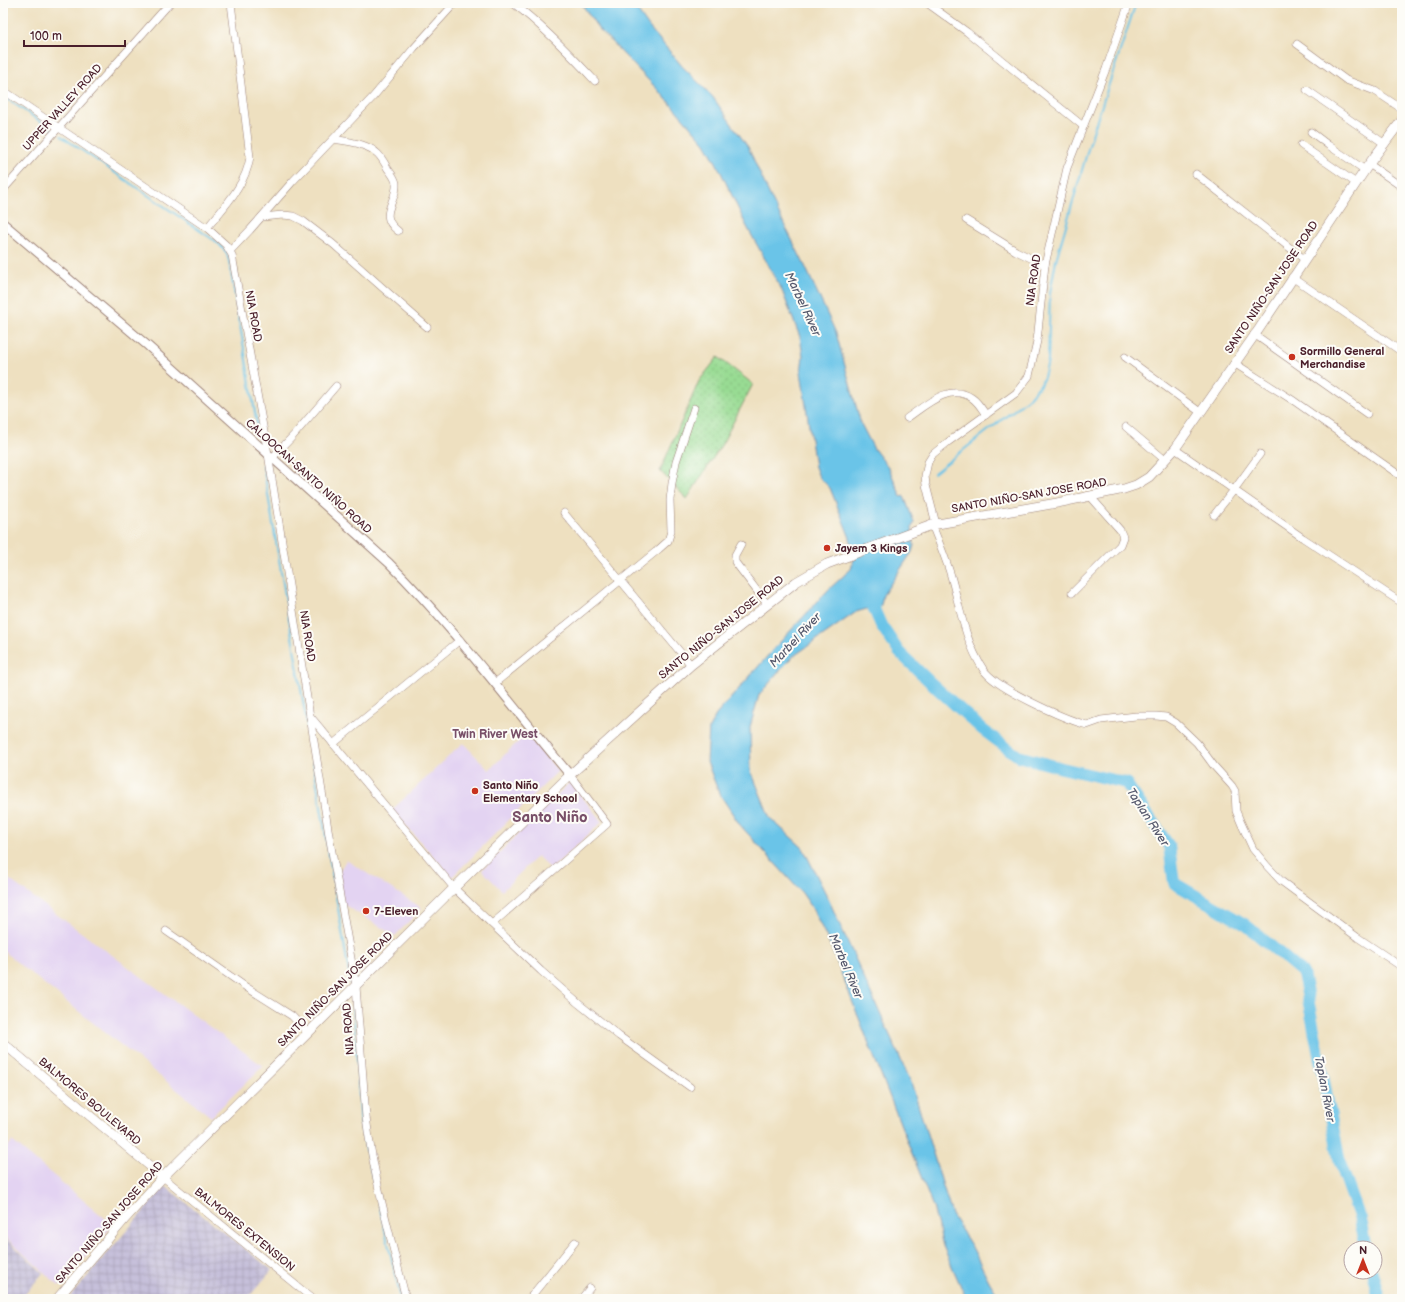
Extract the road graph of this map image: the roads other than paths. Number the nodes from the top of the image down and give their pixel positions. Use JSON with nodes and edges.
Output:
{"nodes":[{"id":1,"x":170,"y":3,"type":"edge"},
{"id":2,"x":231,"y":3,"type":"edge"},
{"id":3,"x":455,"y":3,"type":"edge"},
{"id":4,"x":513,"y":3,"type":"edge"},
{"id":5,"x":928,"y":3,"type":"edge"},
{"id":6,"x":1129,"y":3,"type":"edge"},
{"id":7,"x":1297,"y":44,"type":"dead end"},
{"id":8,"x":595,"y":81,"type":"dead end"},
{"id":9,"x":3,"y":90,"type":"edge"},
{"id":10,"x":1307,"y":90,"type":"dead end"},
{"id":11,"x":1402,"y":109,"type":"edge"},
{"id":12,"x":1402,"y":120,"type":"edge"},
{"id":13,"x":1083,"y":126,"type":"junction"},
{"id":14,"x":59,"y":128,"type":"junction"},
{"id":15,"x":1311,"y":132,"type":"dead end"},
{"id":16,"x":334,"y":139,"type":"junction"},
{"id":17,"x":1385,"y":144,"type":"junction"},
{"id":18,"x":1301,"y":145,"type":"dead end"},
{"id":19,"x":1367,"y":167,"type":"junction"},
{"id":20,"x":1196,"y":174,"type":"dead end"},
{"id":21,"x":1356,"y":183,"type":"junction"},
{"id":22,"x":1402,"y":187,"type":"edge"},
{"id":23,"x":3,"y":190,"type":"edge"},
{"id":24,"x":262,"y":217,"type":"junction"},
{"id":25,"x":966,"y":220,"type":"dead end"},
{"id":26,"x":3,"y":223,"type":"edge"},
{"id":27,"x":207,"y":228,"type":"junction"},
{"id":28,"x":398,"y":231,"type":"dead end"},
{"id":29,"x":230,"y":251,"type":"junction"},
{"id":30,"x":1304,"y":259,"type":"junction"},
{"id":31,"x":1045,"y":266,"type":"junction"},
{"id":32,"x":1292,"y":277,"type":"junction"},
{"id":33,"x":427,"y":327,"type":"dead end"},
{"id":34,"x":1254,"y":334,"type":"junction"},
{"id":35,"x":1402,"y":352,"type":"edge"},
{"id":36,"x":1125,"y":357,"type":"dead end"},
{"id":37,"x":1234,"y":363,"type":"junction"},
{"id":38,"x":336,"y":386,"type":"dead end"},
{"id":39,"x":694,"y":408,"type":"dead end"},
{"id":40,"x":1200,"y":412,"type":"junction"},
{"id":41,"x":1367,"y":414,"type":"dead end"},
{"id":42,"x":986,"y":415,"type":"junction"},
{"id":43,"x":906,"y":418,"type":"dead end"},
{"id":44,"x":1126,"y":427,"type":"dead end"},
{"id":45,"x":1175,"y":449,"type":"junction"},
{"id":46,"x":1260,"y":454,"type":"dead end"},
{"id":47,"x":270,"y":456,"type":"junction"},
{"id":48,"x":1165,"y":460,"type":"junction"},
{"id":49,"x":1402,"y":477,"type":"edge"},
{"id":50,"x":1234,"y":490,"type":"junction"},
{"id":51,"x":1090,"y":496,"type":"junction"},
{"id":52,"x":564,"y":513,"type":"dead end"},
{"id":53,"x":1214,"y":515,"type":"dead end"},
{"id":54,"x":934,"y":524,"type":"junction"},
{"id":55,"x":741,"y":544,"type":"dead end"},
{"id":56,"x":620,"y":581,"type":"junction"},
{"id":57,"x":1072,"y":593,"type":"dead end"},
{"id":58,"x":767,"y":604,"type":"junction"},
{"id":59,"x":1402,"y":604,"type":"edge"},
{"id":60,"x":460,"y":640,"type":"junction"},
{"id":61,"x":691,"y":665,"type":"junction"},
{"id":62,"x":495,"y":683,"type":"junction"},
{"id":63,"x":310,"y":716,"type":"junction"},
{"id":64,"x":333,"y":744,"type":"junction"},
{"id":65,"x":570,"y":775,"type":"junction"},
{"id":66,"x":454,"y":888,"type":"junction"},
{"id":67,"x":492,"y":924,"type":"junction"},
{"id":68,"x":166,"y":931,"type":"dead end"},
{"id":69,"x":1402,"y":967,"type":"edge"},
{"id":70,"x":356,"y":986,"type":"junction"},
{"id":71,"x":308,"y":1033,"type":"junction"},
{"id":72,"x":3,"y":1043,"type":"edge"},
{"id":73,"x":690,"y":1087,"type":"dead end"},
{"id":74,"x":162,"y":1177,"type":"junction"},
{"id":75,"x":575,"y":1242,"type":"dead end"},
{"id":76,"x":590,"y":1288,"type":"dead end"},
{"id":77,"x":58,"y":1299,"type":"edge"},
{"id":78,"x":313,"y":1299,"type":"edge"},
{"id":79,"x":406,"y":1299,"type":"edge"},
{"id":80,"x":529,"y":1299,"type":"edge"},
{"id":81,"x":581,"y":1299,"type":"edge"}],
"edges":[{"from":1,"to":14,"type":"street","name":"UPPER VALLEY ROAD"},
{"from":2,"to":27,"type":"street"},
{"from":3,"to":16,"type":"street"},
{"from":4,"to":8,"type":"street"},
{"from":5,"to":13,"type":"street"},
{"from":6,"to":13,"type":"street","name":"NIA ROAD"},
{"from":7,"to":11,"type":"street"},
{"from":9,"to":14,"type":"street","name":"NIA ROAD"},
{"from":10,"to":17,"type":"street"},
{"from":12,"to":17,"type":"main road","name":"SANTO NIÑO-SAN JOSE ROAD"},
{"from":13,"to":31,"type":"street","name":"NIA ROAD"},
{"from":14,"to":23,"type":"street","name":"UPPER VALLEY ROAD"},
{"from":14,"to":27,"type":"street","name":"NIA ROAD"},
{"from":15,"to":19,"type":"street"},
{"from":16,"to":24,"type":"street"},
{"from":16,"to":28,"type":"street"},
{"from":17,"to":19,"type":"main road","name":"SANTO NIÑO-SAN JOSE ROAD"},
{"from":18,"to":21,"type":"street"},
{"from":19,"to":21,"type":"main road","name":"SANTO NIÑO-SAN JOSE ROAD"},
{"from":19,"to":22,"type":"street"},
{"from":20,"to":30,"type":"street"},
{"from":21,"to":30,"type":"main road","name":"SANTO NIÑO-SAN JOSE ROAD"},
{"from":24,"to":29,"type":"street"},
{"from":24,"to":33,"type":"street"},
{"from":25,"to":31,"type":"street"},
{"from":26,"to":47,"type":"street","name":"CALOOCAN-SANTO NIÑO ROAD"},
{"from":27,"to":29,"type":"street","name":"NIA ROAD"},
{"from":29,"to":47,"type":"street","name":"NIA ROAD"},
{"from":30,"to":32,"type":"main road","name":"SANTO NIÑO-SAN JOSE ROAD"},
{"from":31,"to":42,"type":"street","name":"NIA ROAD"},
{"from":32,"to":34,"type":"main road","name":"SANTO NIÑO-SAN JOSE ROAD"},
{"from":32,"to":35,"type":"street"},
{"from":34,"to":37,"type":"main road","name":"SANTO NIÑO-SAN JOSE ROAD"},
{"from":34,"to":41,"type":"street"},
{"from":36,"to":40,"type":"street"},
{"from":37,"to":40,"type":"main road","name":"SANTO NIÑO-SAN JOSE ROAD"},
{"from":37,"to":49,"type":"street"},
{"from":38,"to":47,"type":"street"},
{"from":39,"to":56,"type":"street"},
{"from":40,"to":45,"type":"main road","name":"SANTO NIÑO-SAN JOSE ROAD"},
{"from":42,"to":43,"type":"street"},
{"from":42,"to":54,"type":"street","name":"NIA ROAD"},
{"from":44,"to":48,"type":"street"},
{"from":45,"to":48,"type":"main road","name":"SANTO NIÑO-SAN JOSE ROAD"},
{"from":45,"to":50,"type":"street"},
{"from":46,"to":50,"type":"street"},
{"from":47,"to":60,"type":"street","name":"CALOOCAN-SANTO NIÑO ROAD"},
{"from":47,"to":63,"type":"street","name":"NIA ROAD"},
{"from":48,"to":51,"type":"main road","name":"SANTO NIÑO-SAN JOSE ROAD"},
{"from":50,"to":53,"type":"street"},
{"from":50,"to":59,"type":"street"},
{"from":51,"to":54,"type":"main road","name":"SANTO NIÑO-SAN JOSE ROAD"},
{"from":51,"to":57,"type":"street"},
{"from":52,"to":56,"type":"street"},
{"from":54,"to":58,"type":"main road","name":"SANTO NIÑO-SAN JOSE ROAD"},
{"from":54,"to":69,"type":"street","name":"NIA ROAD"},
{"from":55,"to":58,"type":"street"},
{"from":56,"to":61,"type":"street"},
{"from":56,"to":62,"type":"street"},
{"from":58,"to":61,"type":"main road","name":"SANTO NIÑO-SAN JOSE ROAD"},
{"from":60,"to":62,"type":"street","name":"CALOOCAN-SANTO NIÑO ROAD"},
{"from":60,"to":64,"type":"street"},
{"from":61,"to":65,"type":"main road","name":"SANTO NIÑO-SAN JOSE ROAD"},
{"from":62,"to":65,"type":"street","name":"CALOOCAN-SANTO NIÑO ROAD"},
{"from":63,"to":64,"type":"street"},
{"from":63,"to":70,"type":"street","name":"NIA ROAD"},
{"from":64,"to":66,"type":"street"},
{"from":65,"to":66,"type":"main road","name":"SANTO NIÑO-SAN JOSE ROAD"},
{"from":65,"to":67,"type":"street"},
{"from":66,"to":67,"type":"street"},
{"from":66,"to":70,"type":"main road","name":"SANTO NIÑO-SAN JOSE ROAD"},
{"from":67,"to":73,"type":"street"},
{"from":68,"to":71,"type":"street"},
{"from":70,"to":71,"type":"main road","name":"SANTO NIÑO-SAN JOSE ROAD"},
{"from":70,"to":79,"type":"street","name":"NIA ROAD"},
{"from":71,"to":74,"type":"main road","name":"SANTO NIÑO-SAN JOSE ROAD"},
{"from":72,"to":74,"type":"main road","name":"BALMORES BOULEVARD"},
{"from":74,"to":77,"type":"main road","name":"SANTO NIÑO-SAN JOSE ROAD"},
{"from":74,"to":78,"type":"street","name":"BALMORES EXTENSION"},
{"from":75,"to":80,"type":"street"},
{"from":76,"to":81,"type":"street"}]}
